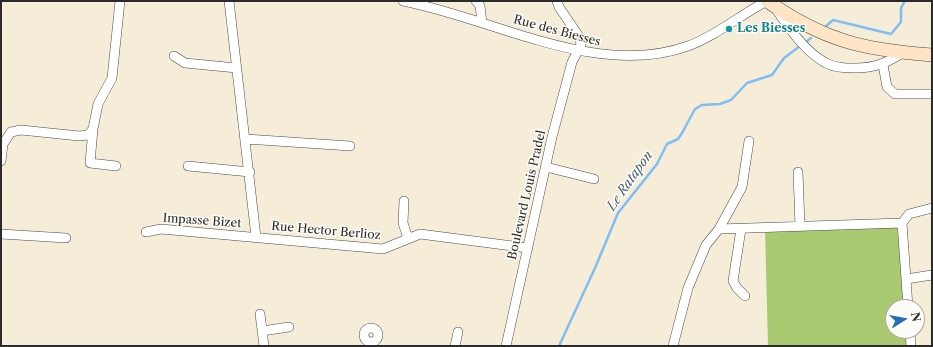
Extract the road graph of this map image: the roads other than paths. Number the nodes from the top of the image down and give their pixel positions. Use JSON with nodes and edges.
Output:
{"nodes":[{"id":1,"x":120,"y":1,"type":"edge"},
{"id":2,"x":230,"y":1,"type":"edge"},
{"id":3,"x":403,"y":1,"type":"edge"},
{"id":4,"x":476,"y":1,"type":"edge"},
{"id":5,"x":557,"y":1,"type":"edge"},
{"id":6,"x":769,"y":3,"type":"edge"},
{"id":7,"x":482,"y":23,"type":"junction"},
{"id":8,"x":579,"y":51,"type":"junction"},
{"id":9,"x":902,"y":53,"type":"junction"},
{"id":10,"x":932,"y":55,"type":"edge"},
{"id":11,"x":174,"y":56,"type":"dead end"},
{"id":12,"x":883,"y":65,"type":"junction"},
{"id":13,"x":237,"y":68,"type":"junction"},
{"id":14,"x":932,"y":94,"type":"edge"},
{"id":15,"x":93,"y":129,"type":"junction"},
{"id":16,"x":246,"y":139,"type":"junction"},
{"id":17,"x":749,"y":141,"type":"dead end"},
{"id":18,"x":350,"y":146,"type":"dead end"},
{"id":19,"x":1,"y":161,"type":"edge"},
{"id":20,"x":116,"y":166,"type":"dead end"},
{"id":21,"x":188,"y":166,"type":"dead end"},
{"id":22,"x":546,"y":167,"type":"junction"},
{"id":23,"x":250,"y":172,"type":"junction"},
{"id":24,"x":798,"y":172,"type":"dead end"},
{"id":25,"x":594,"y":179,"type":"dead end"},
{"id":26,"x":404,"y":201,"type":"dead end"},
{"id":27,"x":932,"y":208,"type":"edge"},
{"id":28,"x":902,"y":223,"type":"junction"},
{"id":29,"x":800,"y":226,"type":"junction"},
{"id":30,"x":741,"y":229,"type":"junction"},
{"id":31,"x":719,"y":230,"type":"junction"},
{"id":32,"x":146,"y":232,"type":"dead end"},
{"id":33,"x":1,"y":234,"type":"edge"},
{"id":34,"x":256,"y":237,"type":"junction"},
{"id":35,"x":66,"y":238,"type":"dead end"},
{"id":36,"x":408,"y":238,"type":"junction"},
{"id":37,"x":528,"y":248,"type":"junction"},
{"id":38,"x":932,"y":275,"type":"edge"},
{"id":39,"x":906,"y":279,"type":"junction"},
{"id":40,"x":745,"y":296,"type":"dead end"},
{"id":41,"x":907,"y":299,"type":"edge"},
{"id":42,"x":260,"y":314,"type":"dead end"},
{"id":43,"x":289,"y":328,"type":"dead end"},
{"id":44,"x":262,"y":331,"type":"junction"},
{"id":45,"x":458,"y":332,"type":"dead end"},
{"id":46,"x":264,"y":346,"type":"edge"},
{"id":47,"x":455,"y":346,"type":"edge"},
{"id":48,"x":506,"y":346,"type":"edge"},
{"id":49,"x":673,"y":346,"type":"edge"}],
"edges":[{"from":1,"to":15,"type":"street"},
{"from":2,"to":13,"type":"street","name":"Rue Hector Berlioz"},
{"from":3,"to":7,"type":"street","name":"Rue des Biesses"},
{"from":4,"to":7,"type":"street"},
{"from":5,"to":8,"type":"street"},
{"from":6,"to":8,"type":"street","name":"Rue des Biesses"},
{"from":6,"to":9,"type":"main road"},
{"from":6,"to":12,"type":"street"},
{"from":7,"to":8,"type":"street","name":"Rue des Biesses"},
{"from":8,"to":22,"type":"street","name":"Boulevard Louis Pradel"},
{"from":9,"to":10,"type":"main road"},
{"from":9,"to":12,"type":"street"},
{"from":11,"to":13,"type":"street"},
{"from":12,"to":14,"type":"street"},
{"from":13,"to":16,"type":"street","name":"Rue Hector Berlioz"},
{"from":15,"to":19,"type":"street"},
{"from":15,"to":20,"type":"street"},
{"from":16,"to":18,"type":"street"},
{"from":16,"to":23,"type":"street","name":"Rue Hector Berlioz"},
{"from":17,"to":31,"type":"street"},
{"from":21,"to":23,"type":"street"},
{"from":22,"to":25,"type":"street"},
{"from":22,"to":37,"type":"street","name":"Boulevard Louis Pradel"},
{"from":23,"to":34,"type":"street","name":"Rue Hector Berlioz"},
{"from":24,"to":29,"type":"street"},
{"from":26,"to":36,"type":"street"},
{"from":27,"to":28,"type":"street"},
{"from":28,"to":29,"type":"street"},
{"from":28,"to":39,"type":"street"},
{"from":29,"to":30,"type":"street"},
{"from":30,"to":31,"type":"street"},
{"from":30,"to":40,"type":"street"},
{"from":31,"to":49,"type":"street"},
{"from":32,"to":34,"type":"street","name":"Impasse Bizet"},
{"from":33,"to":35,"type":"street"},
{"from":34,"to":36,"type":"street","name":"Rue Hector Berlioz"},
{"from":36,"to":37,"type":"street","name":"Rue Hector Berlioz"},
{"from":37,"to":48,"type":"street","name":"Boulevard Louis Pradel"},
{"from":38,"to":39,"type":"street"},
{"from":39,"to":41,"type":"street"},
{"from":42,"to":44,"type":"street"},
{"from":43,"to":44,"type":"street"},
{"from":44,"to":46,"type":"street"},
{"from":45,"to":47,"type":"street"}]}
